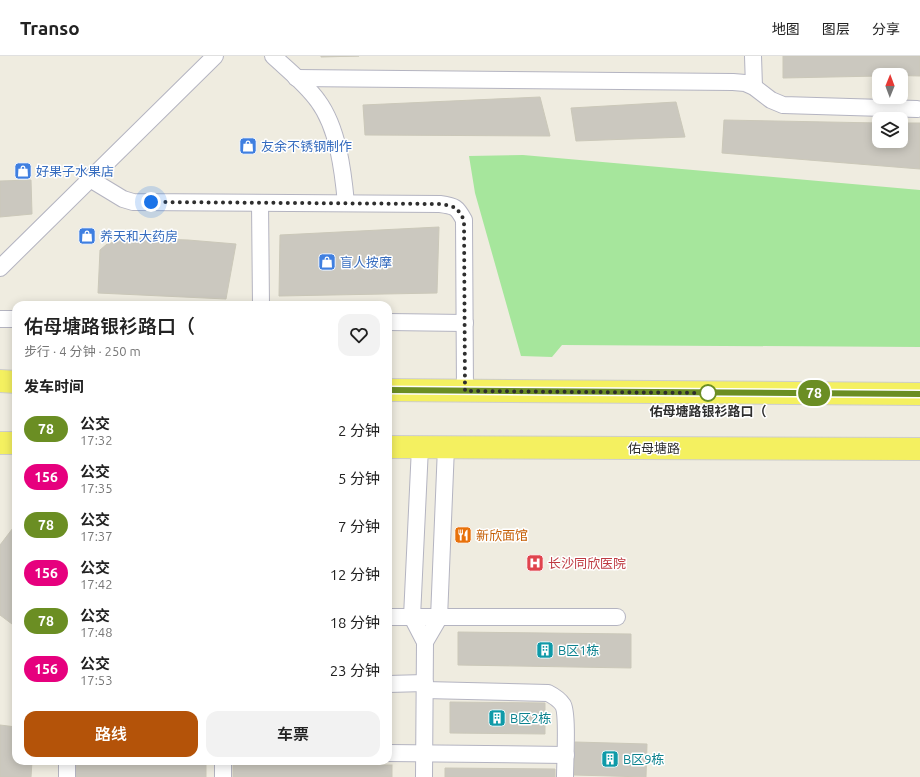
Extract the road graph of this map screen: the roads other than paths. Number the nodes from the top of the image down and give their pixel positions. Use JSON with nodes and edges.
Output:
{"nodes":[{"id":1,"x":215,"y":56,"type":"edge"},
{"id":2,"x":273,"y":56,"type":"edge"},
{"id":3,"x":753,"y":56,"type":"edge"},
{"id":4,"x":296,"y":78,"type":"junction"},
{"id":5,"x":754,"y":86,"type":"junction"},
{"id":6,"x":917,"y":109,"type":"dead end"},
{"id":7,"x":90,"y":179,"type":"junction"},
{"id":8,"x":260,"y":203,"type":"junction"},
{"id":9,"x":346,"y":203,"type":"junction"},
{"id":10,"x":0,"y":268,"type":"edge"},
{"id":11,"x":260,"y":301,"type":"edge"},
{"id":12,"x":0,"y":319,"type":"edge"},
{"id":13,"x":12,"y":319,"type":"edge"},
{"id":14,"x":392,"y":322,"type":"edge"},
{"id":15,"x":465,"y":323,"type":"junction"},
{"id":16,"x":0,"y":382,"type":"edge"},
{"id":17,"x":12,"y":382,"type":"edge"},
{"id":18,"x":392,"y":390,"type":"edge"},
{"id":19,"x":465,"y":391,"type":"junction"},
{"id":20,"x":920,"y":394,"type":"edge"},
{"id":21,"x":0,"y":443,"type":"edge"},
{"id":22,"x":12,"y":443,"type":"edge"},
{"id":23,"x":392,"y":447,"type":"edge"},
{"id":24,"x":420,"y":447,"type":"junction"},
{"id":25,"x":446,"y":447,"type":"junction"},
{"id":26,"x":920,"y":449,"type":"edge"},
{"id":27,"x":392,"y":617,"type":"edge"},
{"id":28,"x":412,"y":617,"type":"junction"},
{"id":29,"x":617,"y":617,"type":"dead end"},
{"id":30,"x":439,"y":618,"type":"junction"},
{"id":31,"x":425,"y":642,"type":"junction"},
{"id":32,"x":392,"y":684,"type":"edge"},
{"id":33,"x":425,"y":686,"type":"junction"},
{"id":34,"x":392,"y":753,"type":"edge"},
{"id":35,"x":424,"y":753,"type":"junction"},
{"id":36,"x":566,"y":755,"type":"junction"},
{"id":37,"x":67,"y":765,"type":"edge"},
{"id":38,"x":223,"y":765,"type":"edge"},
{"id":39,"x":67,"y":777,"type":"edge"},
{"id":40,"x":223,"y":777,"type":"edge"},
{"id":41,"x":424,"y":777,"type":"edge"},
{"id":42,"x":566,"y":777,"type":"edge"}],
"edges":[{"from":1,"to":7,"type":"street"},
{"from":2,"to":4,"type":"street"},
{"from":3,"to":5,"type":"street"},
{"from":4,"to":5,"type":"street"},
{"from":4,"to":9,"type":"street"},
{"from":5,"to":6,"type":"street"},
{"from":7,"to":8,"type":"street"},
{"from":7,"to":10,"type":"street"},
{"from":8,"to":9,"type":"street"},
{"from":8,"to":11,"type":"street"},
{"from":9,"to":15,"type":"street"},
{"from":12,"to":13,"type":"street"},
{"from":14,"to":15,"type":"street"},
{"from":15,"to":19,"type":"street"},
{"from":16,"to":17,"type":"main road"},
{"from":18,"to":19,"type":"main road"},
{"from":19,"to":20,"type":"main road"},
{"from":21,"to":22,"type":"main road"},
{"from":23,"to":24,"type":"main road","name":"佑母塘路"},
{"from":24,"to":25,"type":"main road","name":"佑母塘路"},
{"from":24,"to":28,"type":"street"},
{"from":25,"to":26,"type":"main road","name":"佑母塘路"},
{"from":25,"to":30,"type":"street"},
{"from":27,"to":28,"type":"street"},
{"from":28,"to":30,"type":"street"},
{"from":28,"to":31,"type":"street"},
{"from":29,"to":30,"type":"street"},
{"from":30,"to":31,"type":"street"},
{"from":31,"to":33,"type":"street"},
{"from":32,"to":33,"type":"street"},
{"from":33,"to":35,"type":"street"},
{"from":33,"to":36,"type":"street"},
{"from":34,"to":35,"type":"street"},
{"from":35,"to":36,"type":"street"},
{"from":35,"to":41,"type":"street"},
{"from":36,"to":42,"type":"street"},
{"from":37,"to":39,"type":"street"},
{"from":38,"to":40,"type":"street"}]}
